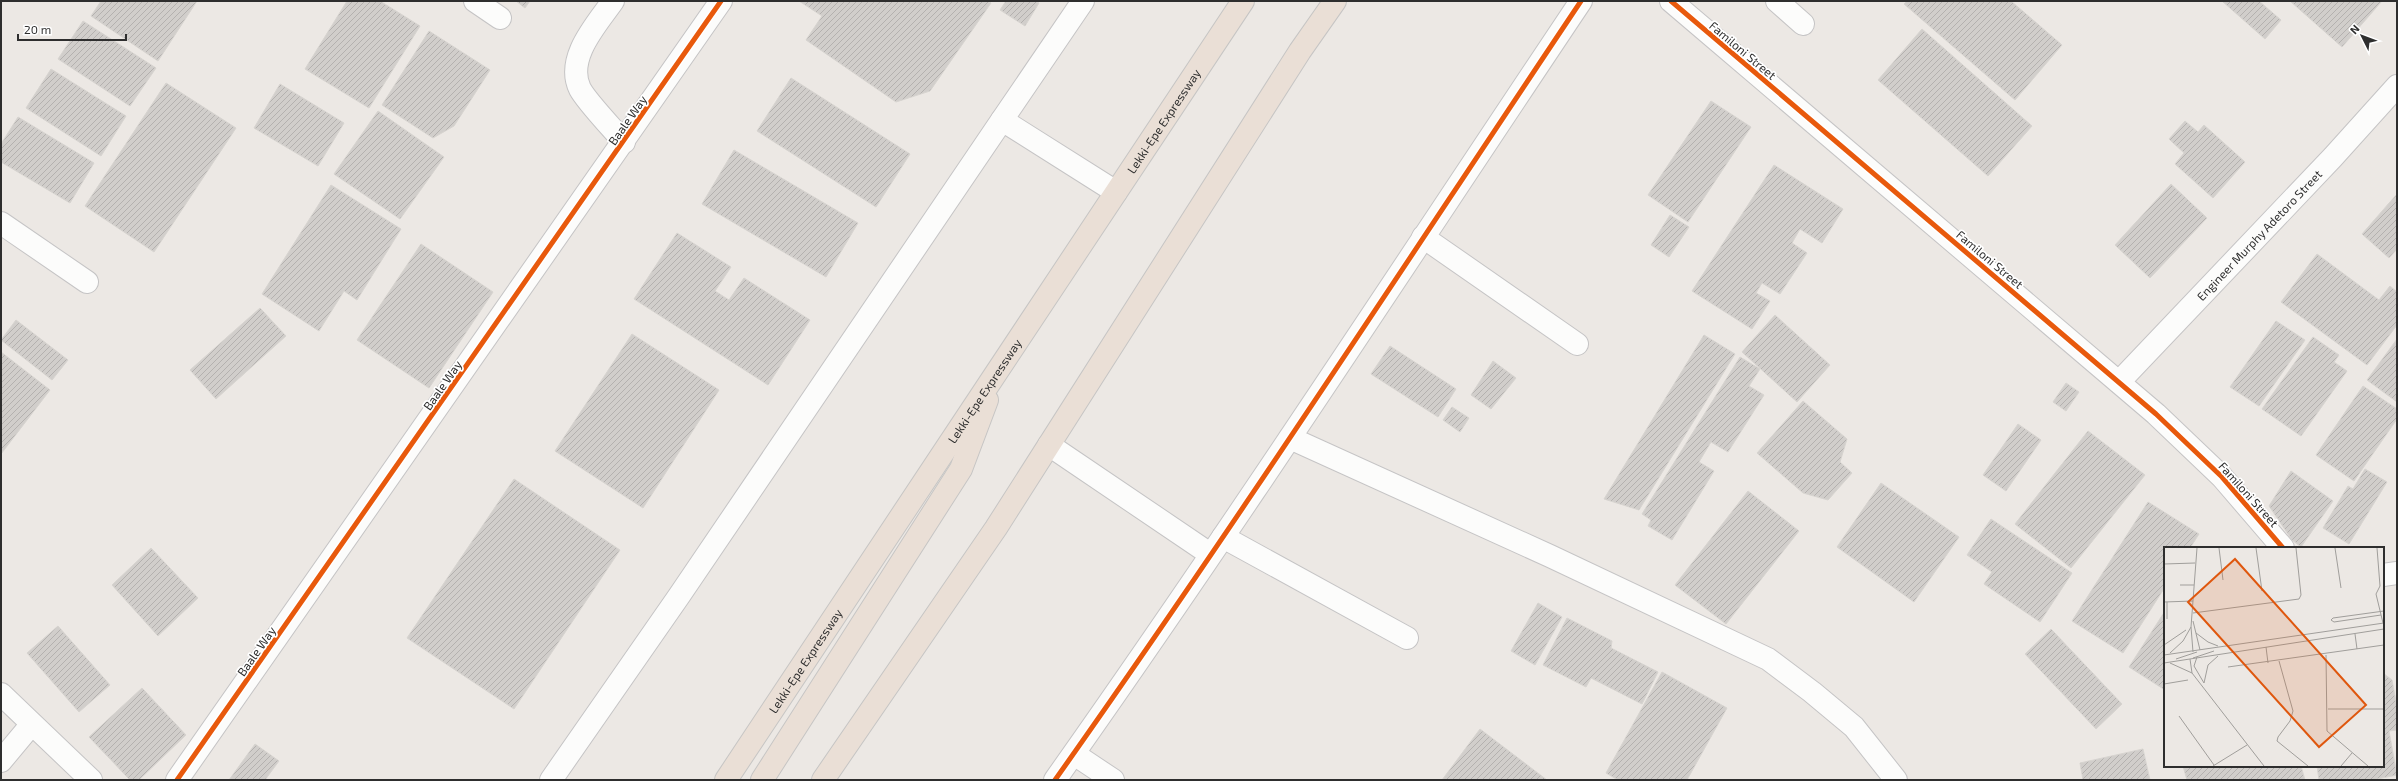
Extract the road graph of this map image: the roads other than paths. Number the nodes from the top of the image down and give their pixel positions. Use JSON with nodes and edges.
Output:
{"nodes":[{"id":1,"x":475,"y":1,"type":"edge"},
{"id":2,"x":613,"y":1,"type":"edge"},
{"id":3,"x":721,"y":1,"type":"edge"},
{"id":4,"x":1083,"y":1,"type":"edge"},
{"id":5,"x":1243,"y":1,"type":"edge"},
{"id":6,"x":1335,"y":1,"type":"edge"},
{"id":7,"x":1582,"y":1,"type":"edge"},
{"id":8,"x":1671,"y":1,"type":"edge"},
{"id":9,"x":1777,"y":1,"type":"edge"},
{"id":10,"x":500,"y":18,"type":"dead end"},
{"id":11,"x":1803,"y":24,"type":"dead end"},
{"id":12,"x":2397,"y":86,"type":"edge"},
{"id":13,"x":1002,"y":120,"type":"junction"},
{"id":14,"x":624,"y":142,"type":"junction"},
{"id":15,"x":1116,"y":192,"type":"junction"},
{"id":16,"x":1,"y":223,"type":"edge"},
{"id":17,"x":1423,"y":237,"type":"junction"},
{"id":18,"x":87,"y":282,"type":"dead end"},
{"id":19,"x":1577,"y":344,"type":"dead end"},
{"id":20,"x":1001,"y":363,"type":"junction"},
{"id":21,"x":2119,"y":382,"type":"junction"},
{"id":22,"x":1290,"y":438,"type":"junction"},
{"id":23,"x":1049,"y":445,"type":"junction"},
{"id":24,"x":1216,"y":546,"type":"junction"},
{"id":25,"x":2282,"y":547,"type":"edge"},
{"id":26,"x":2397,"y":573,"type":"edge"},
{"id":27,"x":2384,"y":575,"type":"edge"},
{"id":28,"x":1407,"y":638,"type":"dead end"},
{"id":29,"x":1,"y":694,"type":"edge"},
{"id":30,"x":31,"y":725,"type":"junction"},
{"id":31,"x":1074,"y":754,"type":"junction"},
{"id":32,"x":1,"y":761,"type":"edge"},
{"id":33,"x":91,"y":780,"type":"edge"},
{"id":34,"x":177,"y":780,"type":"edge"},
{"id":35,"x":551,"y":780,"type":"edge"},
{"id":36,"x":726,"y":780,"type":"edge"},
{"id":37,"x":762,"y":780,"type":"edge"},
{"id":38,"x":823,"y":780,"type":"edge"},
{"id":39,"x":1056,"y":780,"type":"edge"},
{"id":40,"x":1113,"y":780,"type":"edge"},
{"id":41,"x":1896,"y":780,"type":"edge"}],
"edges":[{"from":1,"to":10,"type":"street"},
{"from":2,"to":14,"type":"street"},
{"from":3,"to":14,"type":"street","name":"Baale Way"},
{"from":4,"to":13,"type":"street"},
{"from":5,"to":15,"type":"highway","name":"Lekki-Epe Expressway"},
{"from":6,"to":23,"type":"highway"},
{"from":7,"to":17,"type":"street"},
{"from":8,"to":21,"type":"street","name":"Familoni Street"},
{"from":9,"to":11,"type":"street"},
{"from":12,"to":21,"type":"street","name":"Engineer Murphy Adetoro Street"},
{"from":13,"to":15,"type":"street"},
{"from":13,"to":35,"type":"street"},
{"from":14,"to":34,"type":"street","name":"Baale Way"},
{"from":15,"to":20,"type":"highway","name":"Lekki-Epe Expressway"},
{"from":16,"to":18,"type":"street"},
{"from":17,"to":19,"type":"street"},
{"from":17,"to":22,"type":"street"},
{"from":20,"to":36,"type":"highway","name":"Lekki-Epe Expressway"},
{"from":20,"to":37,"type":"highway"},
{"from":21,"to":25,"type":"street","name":"Familoni Street"},
{"from":22,"to":24,"type":"street"},
{"from":22,"to":41,"type":"street"},
{"from":23,"to":24,"type":"street"},
{"from":23,"to":38,"type":"highway"},
{"from":24,"to":28,"type":"street"},
{"from":24,"to":31,"type":"street"},
{"from":26,"to":27,"type":"street"},
{"from":29,"to":30,"type":"street"},
{"from":30,"to":32,"type":"street"},
{"from":30,"to":33,"type":"street"},
{"from":31,"to":39,"type":"street"},
{"from":31,"to":40,"type":"street"}]}
